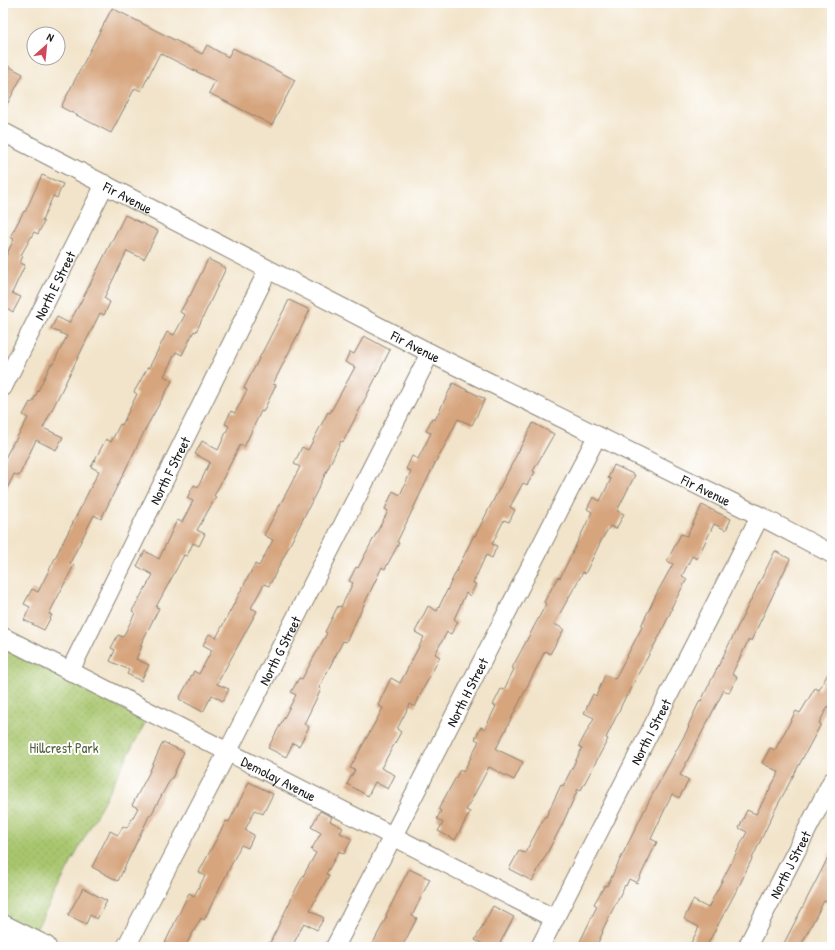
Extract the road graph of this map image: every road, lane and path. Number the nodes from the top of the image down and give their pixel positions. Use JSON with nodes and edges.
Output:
{"nodes":[{"id":1,"x":3,"y":132,"type":"edge"},
{"id":2,"x":105,"y":184,"type":"junction"},
{"id":3,"x":268,"y":270,"type":"junction"},
{"id":4,"x":430,"y":353,"type":"junction"},
{"id":5,"x":3,"y":387,"type":"edge"},
{"id":6,"x":597,"y":436,"type":"junction"},
{"id":7,"x":760,"y":516,"type":"junction"},
{"id":8,"x":832,"y":554,"type":"edge"},
{"id":9,"x":3,"y":637,"type":"edge"},
{"id":10,"x":70,"y":671,"type":"junction"},
{"id":11,"x":228,"y":752,"type":"junction"},
{"id":12,"x":832,"y":781,"type":"edge"},
{"id":13,"x":393,"y":836,"type":"junction"},
{"id":14,"x":555,"y":919,"type":"junction"},
{"id":15,"x":3,"y":926,"type":"edge"},
{"id":16,"x":45,"y":947,"type":"edge"},
{"id":17,"x":126,"y":947,"type":"edge"},
{"id":18,"x":335,"y":947,"type":"edge"},
{"id":19,"x":540,"y":947,"type":"edge"},
{"id":20,"x":747,"y":947,"type":"edge"}],
"edges":[{"from":1,"to":2,"type":"street","name":"Fir Avenue"},
{"from":2,"to":3,"type":"street","name":"Fir Avenue"},
{"from":2,"to":5,"type":"street","name":"North E Street"},
{"from":3,"to":4,"type":"street","name":"Fir Avenue"},
{"from":3,"to":10,"type":"street","name":"North F Street"},
{"from":4,"to":6,"type":"street","name":"Fir Avenue"},
{"from":4,"to":11,"type":"street","name":"North G Street"},
{"from":6,"to":7,"type":"street","name":"Fir Avenue"},
{"from":6,"to":13,"type":"street","name":"North H Street"},
{"from":7,"to":8,"type":"street","name":"Fir Avenue"},
{"from":7,"to":14,"type":"street","name":"North I Street"},
{"from":9,"to":10,"type":"street","name":"Demolay Avenue"},
{"from":10,"to":11,"type":"street","name":"Demolay Avenue"},
{"from":11,"to":13,"type":"street","name":"Demolay Avenue"},
{"from":11,"to":17,"type":"street","name":"North G Street"},
{"from":12,"to":20,"type":"street","name":"North J Street"},
{"from":13,"to":14,"type":"street","name":"Demolay Avenue"},
{"from":13,"to":18,"type":"street","name":"North H Street"},
{"from":14,"to":19,"type":"street","name":"North I Street"},
{"from":15,"to":16,"type":"street"}]}
